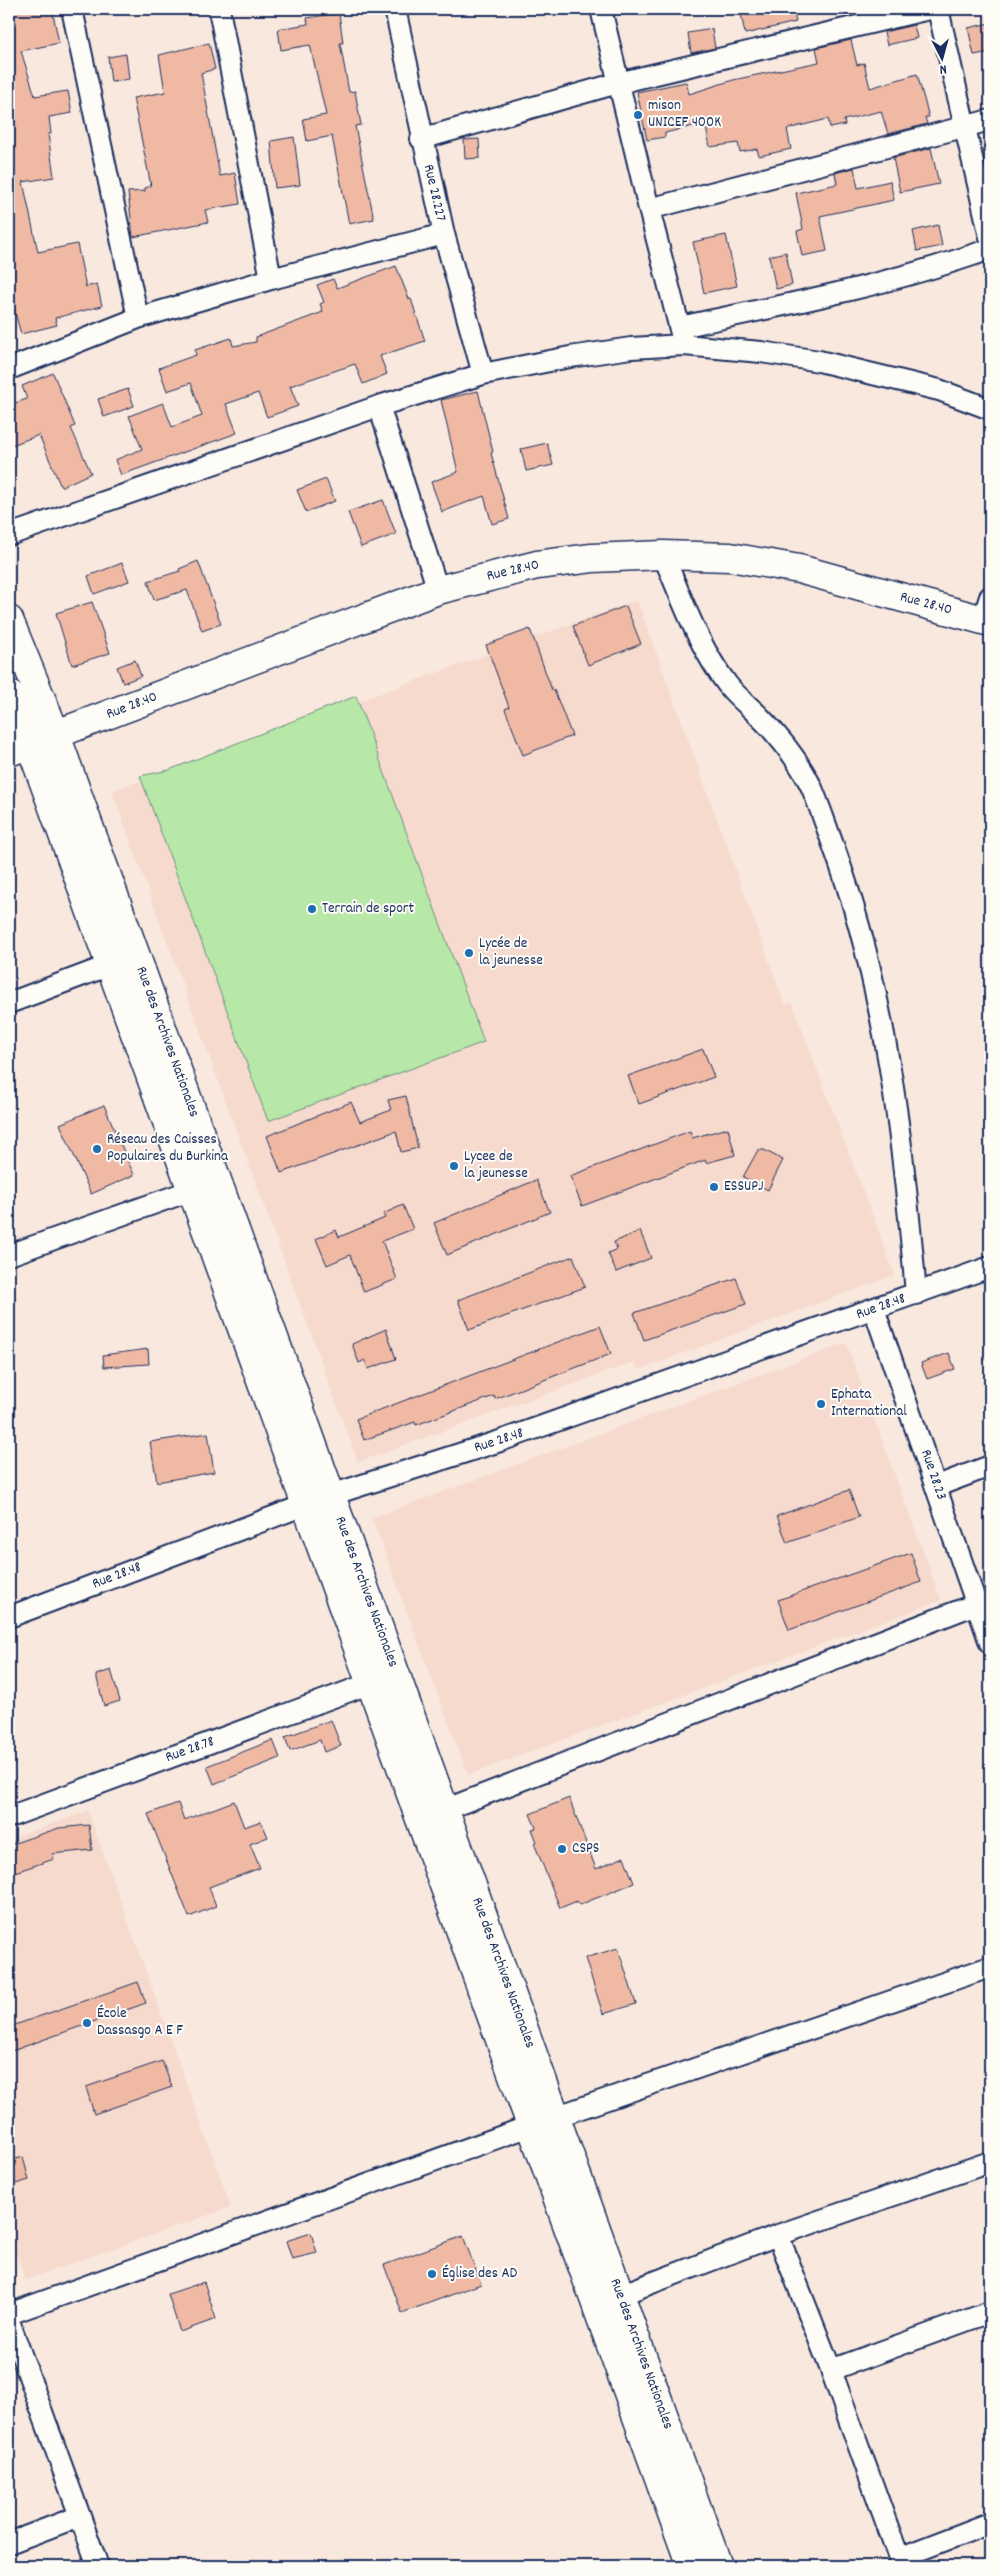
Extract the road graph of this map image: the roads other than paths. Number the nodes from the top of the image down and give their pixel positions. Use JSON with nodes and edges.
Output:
{"nodes":[{"id":1,"x":72,"y":9,"type":"edge"},
{"id":2,"x":219,"y":9,"type":"edge"},
{"id":3,"x":395,"y":9,"type":"edge"},
{"id":4,"x":602,"y":9,"type":"edge"},
{"id":5,"x":929,"y":9,"type":"edge"},
{"id":6,"x":938,"y":9,"type":"edge"},
{"id":7,"x":618,"y":83,"type":"junction"},
{"id":8,"x":990,"y":120,"type":"edge"},
{"id":9,"x":966,"y":126,"type":"junction"},
{"id":10,"x":421,"y":138,"type":"junction"},
{"id":11,"x":649,"y":209,"type":"junction"},
{"id":12,"x":444,"y":234,"type":"junction"},
{"id":13,"x":990,"y":237,"type":"edge"},
{"id":14,"x":990,"y":249,"type":"edge"},
{"id":15,"x":272,"y":279,"type":"junction"},
{"id":16,"x":138,"y":318,"type":"junction"},
{"id":17,"x":682,"y":336,"type":"junction"},
{"id":18,"x":9,"y":369,"type":"edge"},
{"id":19,"x":483,"y":374,"type":"junction"},
{"id":20,"x":379,"y":406,"type":"junction"},
{"id":21,"x":990,"y":409,"type":"edge"},
{"id":22,"x":9,"y":535,"type":"edge"},
{"id":23,"x":663,"y":554,"type":"junction"},
{"id":24,"x":438,"y":590,"type":"junction"},
{"id":25,"x":988,"y":613,"type":"edge"},
{"id":26,"x":9,"y":620,"type":"edge"},
{"id":27,"x":9,"y":694,"type":"edge"},
{"id":28,"x":56,"y":735,"type":"junction"},
{"id":29,"x":19,"y":748,"type":"edge"},
{"id":30,"x":110,"y":965,"type":"junction"},
{"id":31,"x":9,"y":1003,"type":"edge"},
{"id":32,"x":192,"y":1190,"type":"junction"},
{"id":33,"x":9,"y":1255,"type":"edge"},
{"id":34,"x":990,"y":1267,"type":"edge"},
{"id":35,"x":916,"y":1294,"type":"junction"},
{"id":36,"x":874,"y":1309,"type":"junction"},
{"id":37,"x":990,"y":1466,"type":"edge"},
{"id":38,"x":938,"y":1486,"type":"junction"},
{"id":39,"x":331,"y":1495,"type":"junction"},
{"id":40,"x":306,"y":1504,"type":"junction"},
{"id":41,"x":976,"y":1604,"type":"junction"},
{"id":42,"x":9,"y":1617,"type":"edge"},
{"id":43,"x":990,"y":1643,"type":"edge"},
{"id":44,"x":370,"y":1683,"type":"junction"},
{"id":45,"x":444,"y":1810,"type":"junction"},
{"id":46,"x":9,"y":1817,"type":"edge"},
{"id":47,"x":990,"y":1968,"type":"edge"},
{"id":48,"x":543,"y":2121,"type":"junction"},
{"id":49,"x":990,"y":2162,"type":"edge"},
{"id":50,"x":778,"y":2235,"type":"junction"},
{"id":51,"x":620,"y":2295,"type":"junction"},
{"id":52,"x":990,"y":2312,"type":"edge"},
{"id":53,"x":9,"y":2314,"type":"edge"},
{"id":54,"x":9,"y":2321,"type":"edge"},
{"id":55,"x":831,"y":2370,"type":"junction"},
{"id":56,"x":80,"y":2516,"type":"junction"},
{"id":57,"x":990,"y":2524,"type":"edge"},
{"id":58,"x":9,"y":2543,"type":"edge"},
{"id":59,"x":901,"y":2562,"type":"edge"},
{"id":60,"x":98,"y":2566,"type":"edge"},
{"id":61,"x":691,"y":2566,"type":"edge"},
{"id":62,"x":718,"y":2566,"type":"edge"}],
"edges":[{"from":1,"to":16,"type":"street"},
{"from":2,"to":15,"type":"street"},
{"from":3,"to":10,"type":"street","name":"Rue 28.227"},
{"from":4,"to":7,"type":"street"},
{"from":5,"to":7,"type":"street"},
{"from":6,"to":9,"type":"street"},
{"from":7,"to":10,"type":"street"},
{"from":7,"to":11,"type":"street"},
{"from":8,"to":9,"type":"street"},
{"from":9,"to":11,"type":"street"},
{"from":9,"to":13,"type":"street"},
{"from":10,"to":12,"type":"street","name":"Rue 28.227"},
{"from":11,"to":17,"type":"street"},
{"from":12,"to":15,"type":"street"},
{"from":12,"to":19,"type":"street","name":"Rue 28.227"},
{"from":14,"to":17,"type":"street"},
{"from":15,"to":16,"type":"street"},
{"from":16,"to":18,"type":"street"},
{"from":17,"to":19,"type":"street"},
{"from":17,"to":21,"type":"street"},
{"from":19,"to":20,"type":"street"},
{"from":20,"to":22,"type":"street"},
{"from":20,"to":24,"type":"street"},
{"from":23,"to":24,"type":"street","name":"Rue 28.40"},
{"from":23,"to":25,"type":"street","name":"Rue 28.40"},
{"from":23,"to":35,"type":"street"},
{"from":24,"to":28,"type":"street","name":"Rue 28.40"},
{"from":26,"to":28,"type":"street","name":"Rue des Archives Nationales"},
{"from":27,"to":29,"type":"street","name":"Rue des Archives Nationales"},
{"from":28,"to":29,"type":"street","name":"Rue 28.40"},
{"from":28,"to":39,"type":"street","name":"Rue des Archives Nationales"},
{"from":29,"to":30,"type":"street","name":"Rue des Archives Nationales"},
{"from":30,"to":31,"type":"street"},
{"from":30,"to":32,"type":"street","name":"Rue des Archives Nationales"},
{"from":32,"to":33,"type":"street"},
{"from":32,"to":40,"type":"street","name":"Rue des Archives Nationales"},
{"from":34,"to":35,"type":"street","name":"Rue 28.48"},
{"from":35,"to":36,"type":"street","name":"Rue 28.48"},
{"from":36,"to":38,"type":"street","name":"Rue 28.23"},
{"from":36,"to":39,"type":"street","name":"Rue 28.48"},
{"from":37,"to":38,"type":"street"},
{"from":38,"to":41,"type":"street","name":"Rue 28.23"},
{"from":39,"to":40,"type":"street","name":"Rue 28.48"},
{"from":39,"to":45,"type":"street","name":"Rue des Archives Nationales"},
{"from":40,"to":42,"type":"street","name":"Rue 28.48"},
{"from":40,"to":44,"type":"street","name":"Rue des Archives Nationales"},
{"from":41,"to":43,"type":"street","name":"Rue 28.23"},
{"from":41,"to":45,"type":"street"},
{"from":44,"to":46,"type":"street","name":"Rue 28.78"},
{"from":44,"to":48,"type":"street","name":"Rue des Archives Nationales"},
{"from":45,"to":48,"type":"street","name":"Rue des Archives Nationales"},
{"from":47,"to":48,"type":"street"},
{"from":48,"to":51,"type":"street","name":"Rue des Archives Nationales"},
{"from":48,"to":53,"type":"street"},
{"from":48,"to":61,"type":"street","name":"Rue des Archives Nationales"},
{"from":49,"to":50,"type":"street"},
{"from":50,"to":51,"type":"street"},
{"from":50,"to":55,"type":"street"},
{"from":51,"to":62,"type":"street","name":"Rue des Archives Nationales"},
{"from":52,"to":55,"type":"street"},
{"from":54,"to":56,"type":"street"},
{"from":55,"to":59,"type":"street"},
{"from":56,"to":58,"type":"street"},
{"from":56,"to":60,"type":"street"},
{"from":57,"to":59,"type":"street"}]}
